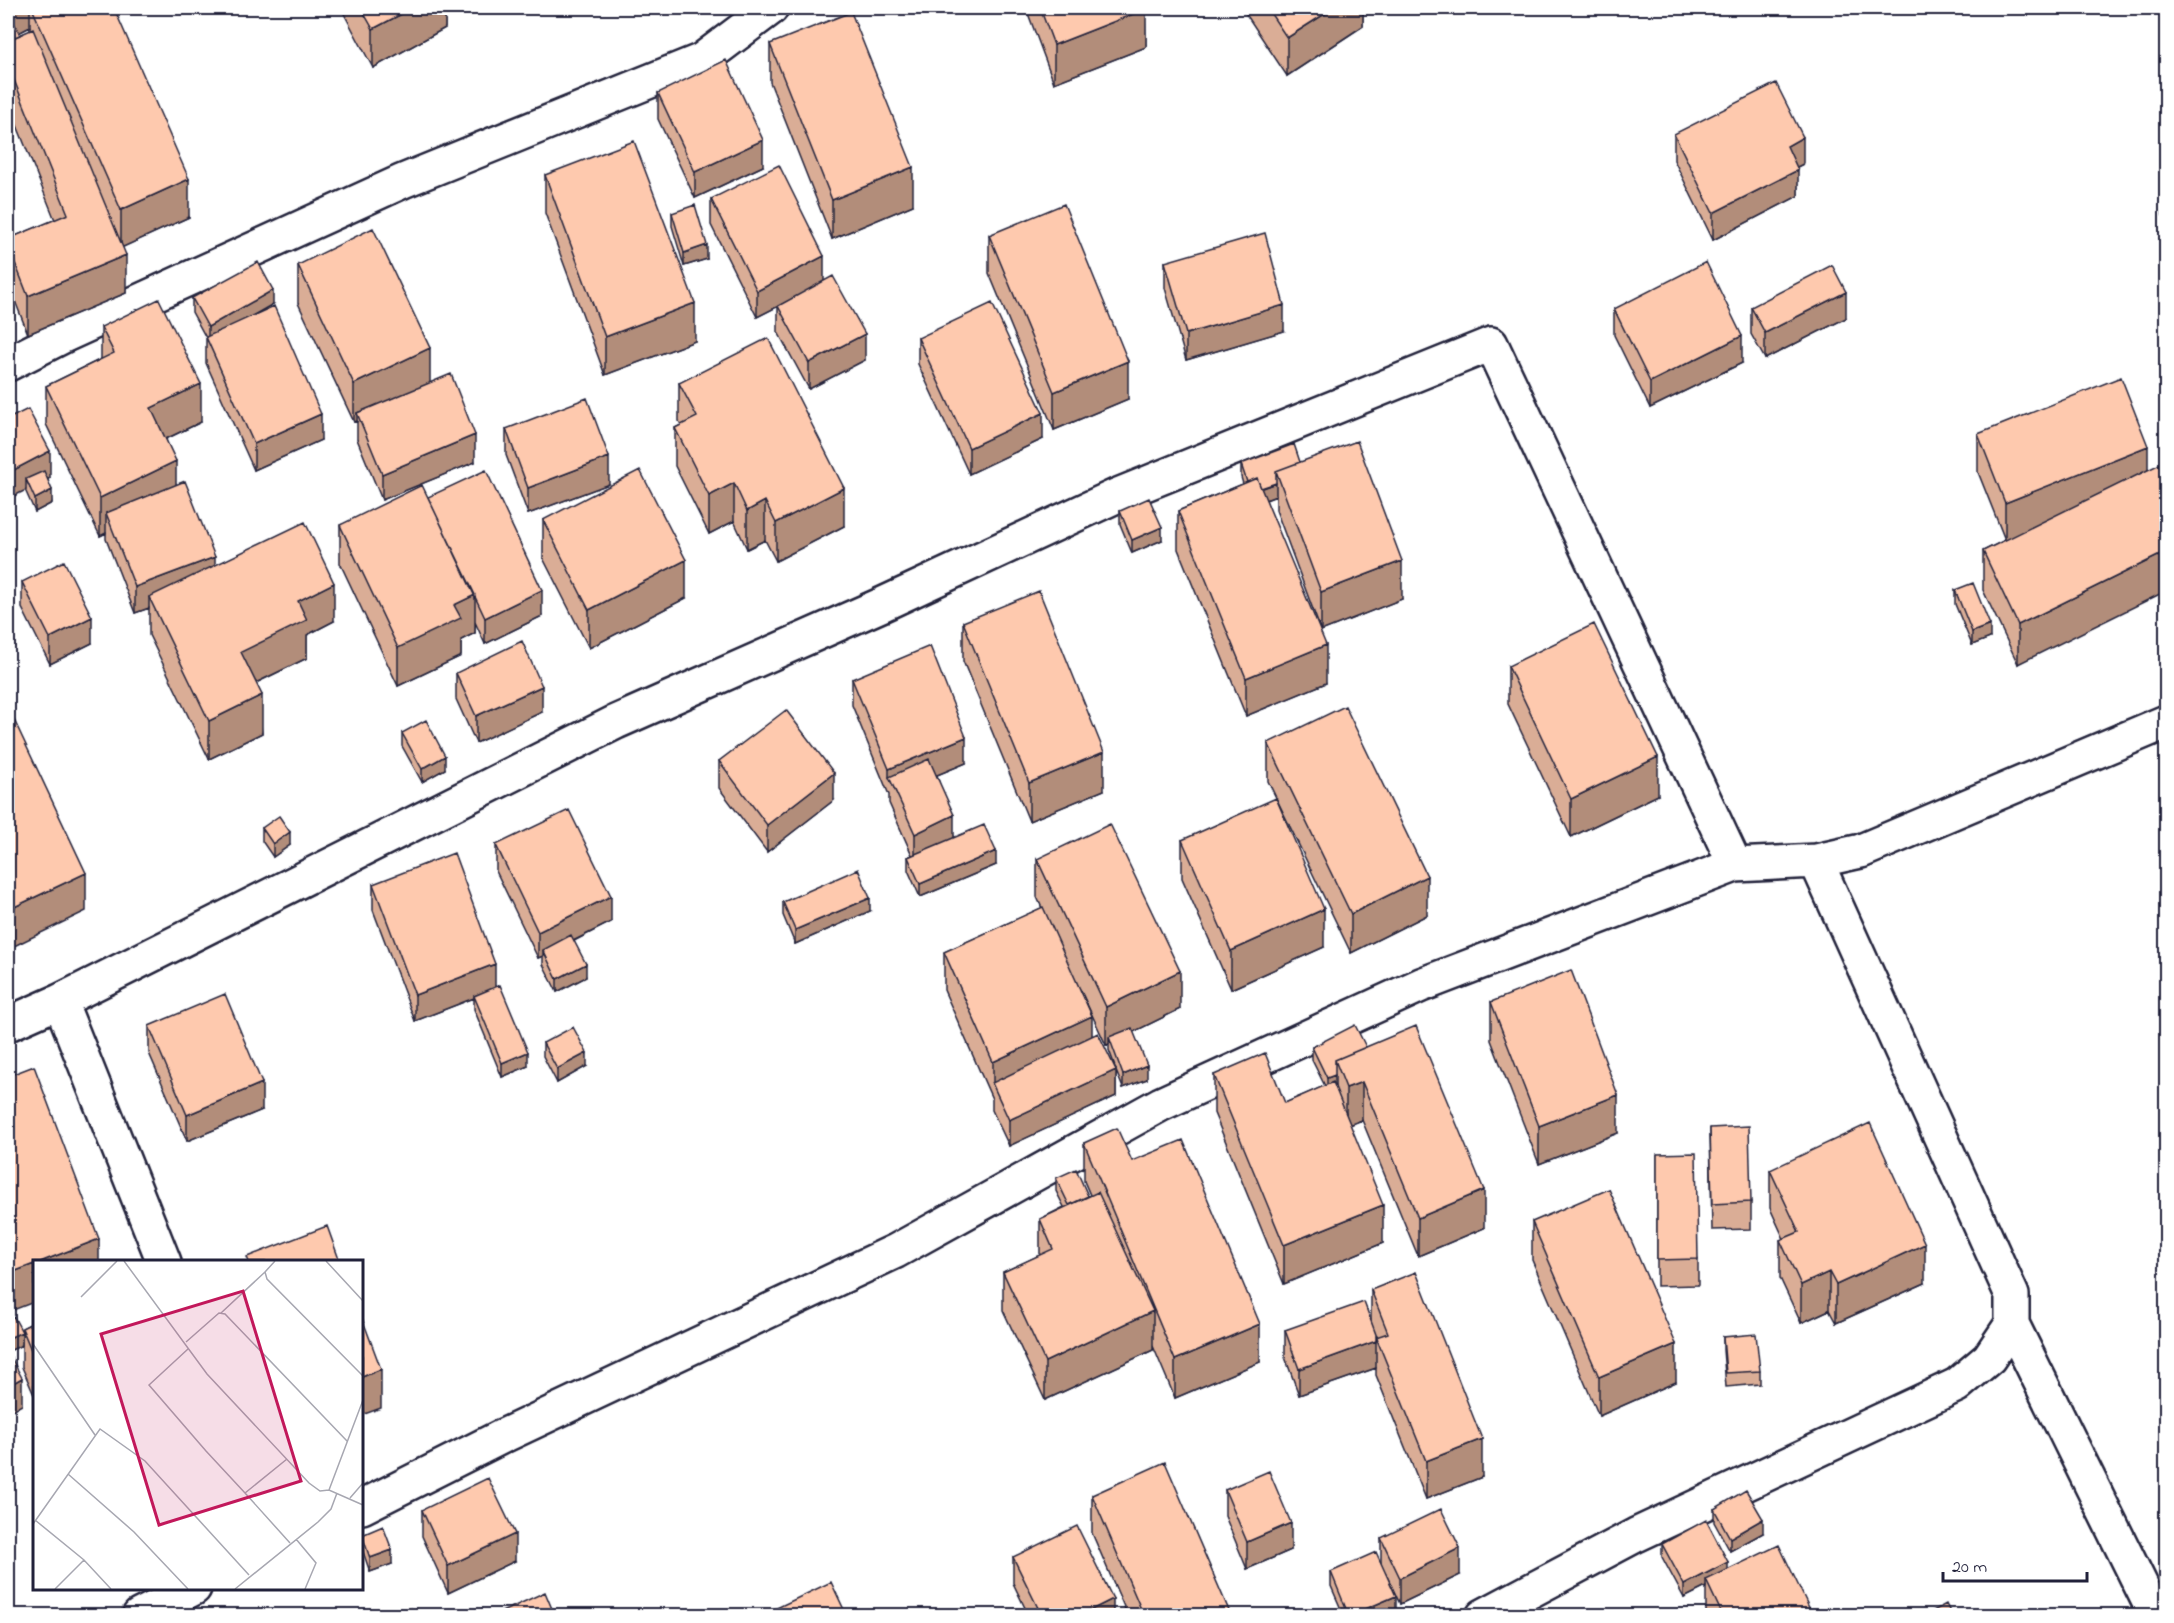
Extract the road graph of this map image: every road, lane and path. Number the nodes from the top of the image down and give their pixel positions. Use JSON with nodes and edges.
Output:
{"nodes":[{"id":1,"x":771,"y":8,"type":"edge"},
{"id":2,"x":8,"y":364,"type":"edge"},
{"id":3,"x":2166,"y":722,"type":"edge"},
{"id":4,"x":1816,"y":861,"type":"junction"},
{"id":5,"x":1734,"y":865,"type":"junction"},
{"id":6,"x":60,"y":1001,"type":"junction"},
{"id":7,"x":8,"y":1024,"type":"edge"},
{"id":8,"x":163,"y":1260,"type":"edge"},
{"id":9,"x":2012,"y":1324,"type":"junction"},
{"id":10,"x":363,"y":1506,"type":"edge"},
{"id":11,"x":190,"y":1590,"type":"edge"},
{"id":12,"x":138,"y":1616,"type":"edge"},
{"id":13,"x":1483,"y":1616,"type":"edge"},
{"id":14,"x":2156,"y":1616,"type":"edge"}],
"edges":[{"from":1,"to":2,"type":"street"},
{"from":3,"to":4,"type":"street"},
{"from":4,"to":5,"type":"street"},
{"from":4,"to":9,"type":"street"},
{"from":5,"to":6,"type":"street"},
{"from":5,"to":10,"type":"street"},
{"from":6,"to":7,"type":"street"},
{"from":6,"to":8,"type":"street"},
{"from":9,"to":13,"type":"street"},
{"from":9,"to":14,"type":"street"},
{"from":11,"to":12,"type":"street"}]}
